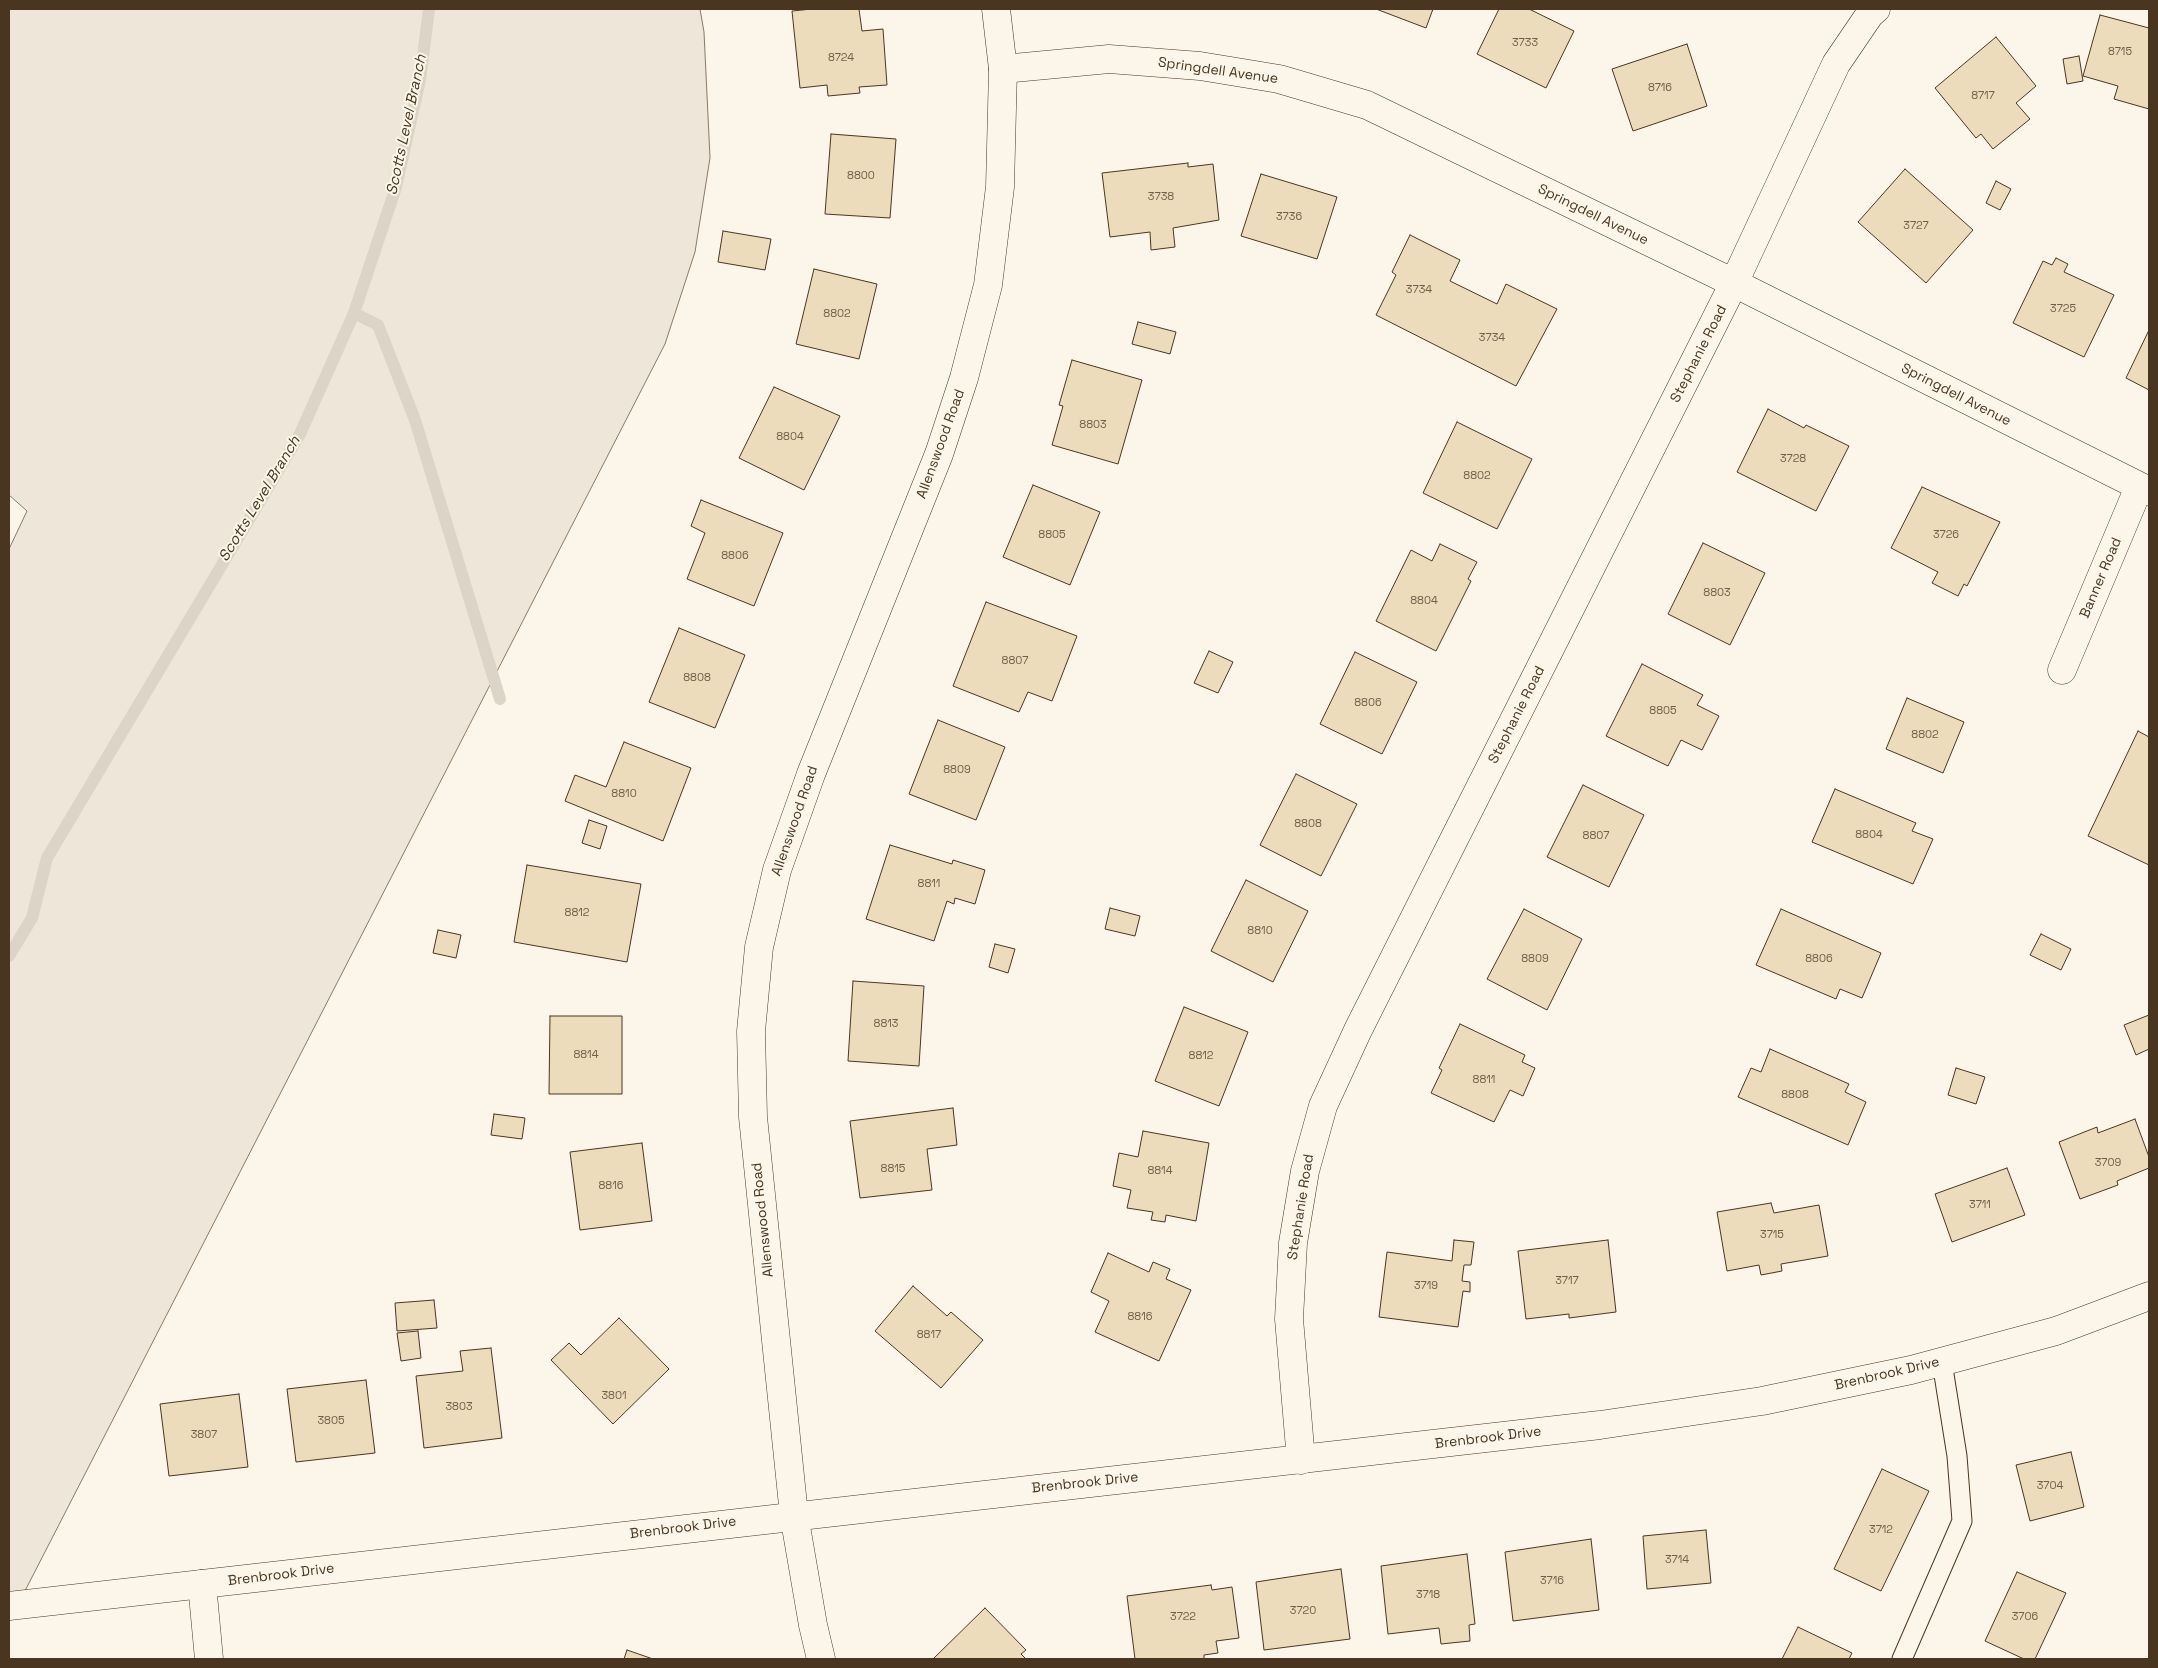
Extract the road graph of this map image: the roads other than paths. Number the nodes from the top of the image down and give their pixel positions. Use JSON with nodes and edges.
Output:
{"nodes":[{"id":1,"x":996,"y":9,"type":"edge"},
{"id":2,"x":1876,"y":9,"type":"edge"},
{"id":3,"x":1003,"y":68,"type":"junction"},
{"id":4,"x":1734,"y":283,"type":"junction"},
{"id":5,"x":2144,"y":489,"type":"edge"},
{"id":6,"x":2062,"y":670,"type":"dead end"},
{"id":7,"x":2149,"y":1296,"type":"edge"},
{"id":8,"x":1942,"y":1362,"type":"junction"},
{"id":9,"x":1300,"y":1460,"type":"junction"},
{"id":10,"x":794,"y":1515,"type":"junction"},
{"id":11,"x":202,"y":1584,"type":"junction"},
{"id":12,"x":9,"y":1606,"type":"edge"},
{"id":13,"x":208,"y":1659,"type":"edge"},
{"id":14,"x":821,"y":1659,"type":"edge"},
{"id":15,"x":1902,"y":1659,"type":"edge"}],
"edges":[{"from":1,"to":3,"type":"street","name":"Allenswood Road"},
{"from":2,"to":4,"type":"street","name":"Stephanie Road"},
{"from":3,"to":4,"type":"street","name":"Springdell Avenue"},
{"from":3,"to":10,"type":"street","name":"Allenswood Road"},
{"from":4,"to":5,"type":"street","name":"Springdell Avenue"},
{"from":4,"to":9,"type":"street","name":"Stephanie Road"},
{"from":5,"to":6,"type":"street","name":"Banner Road"},
{"from":7,"to":8,"type":"street","name":"Brenbrook Drive"},
{"from":8,"to":9,"type":"street","name":"Brenbrook Drive"},
{"from":8,"to":15,"type":"lane"},
{"from":9,"to":10,"type":"street","name":"Brenbrook Drive"},
{"from":10,"to":11,"type":"street","name":"Brenbrook Drive"},
{"from":10,"to":14,"type":"street","name":"Allenswood Road"},
{"from":11,"to":12,"type":"street","name":"Brenbrook Drive"},
{"from":11,"to":13,"type":"street"}]}
